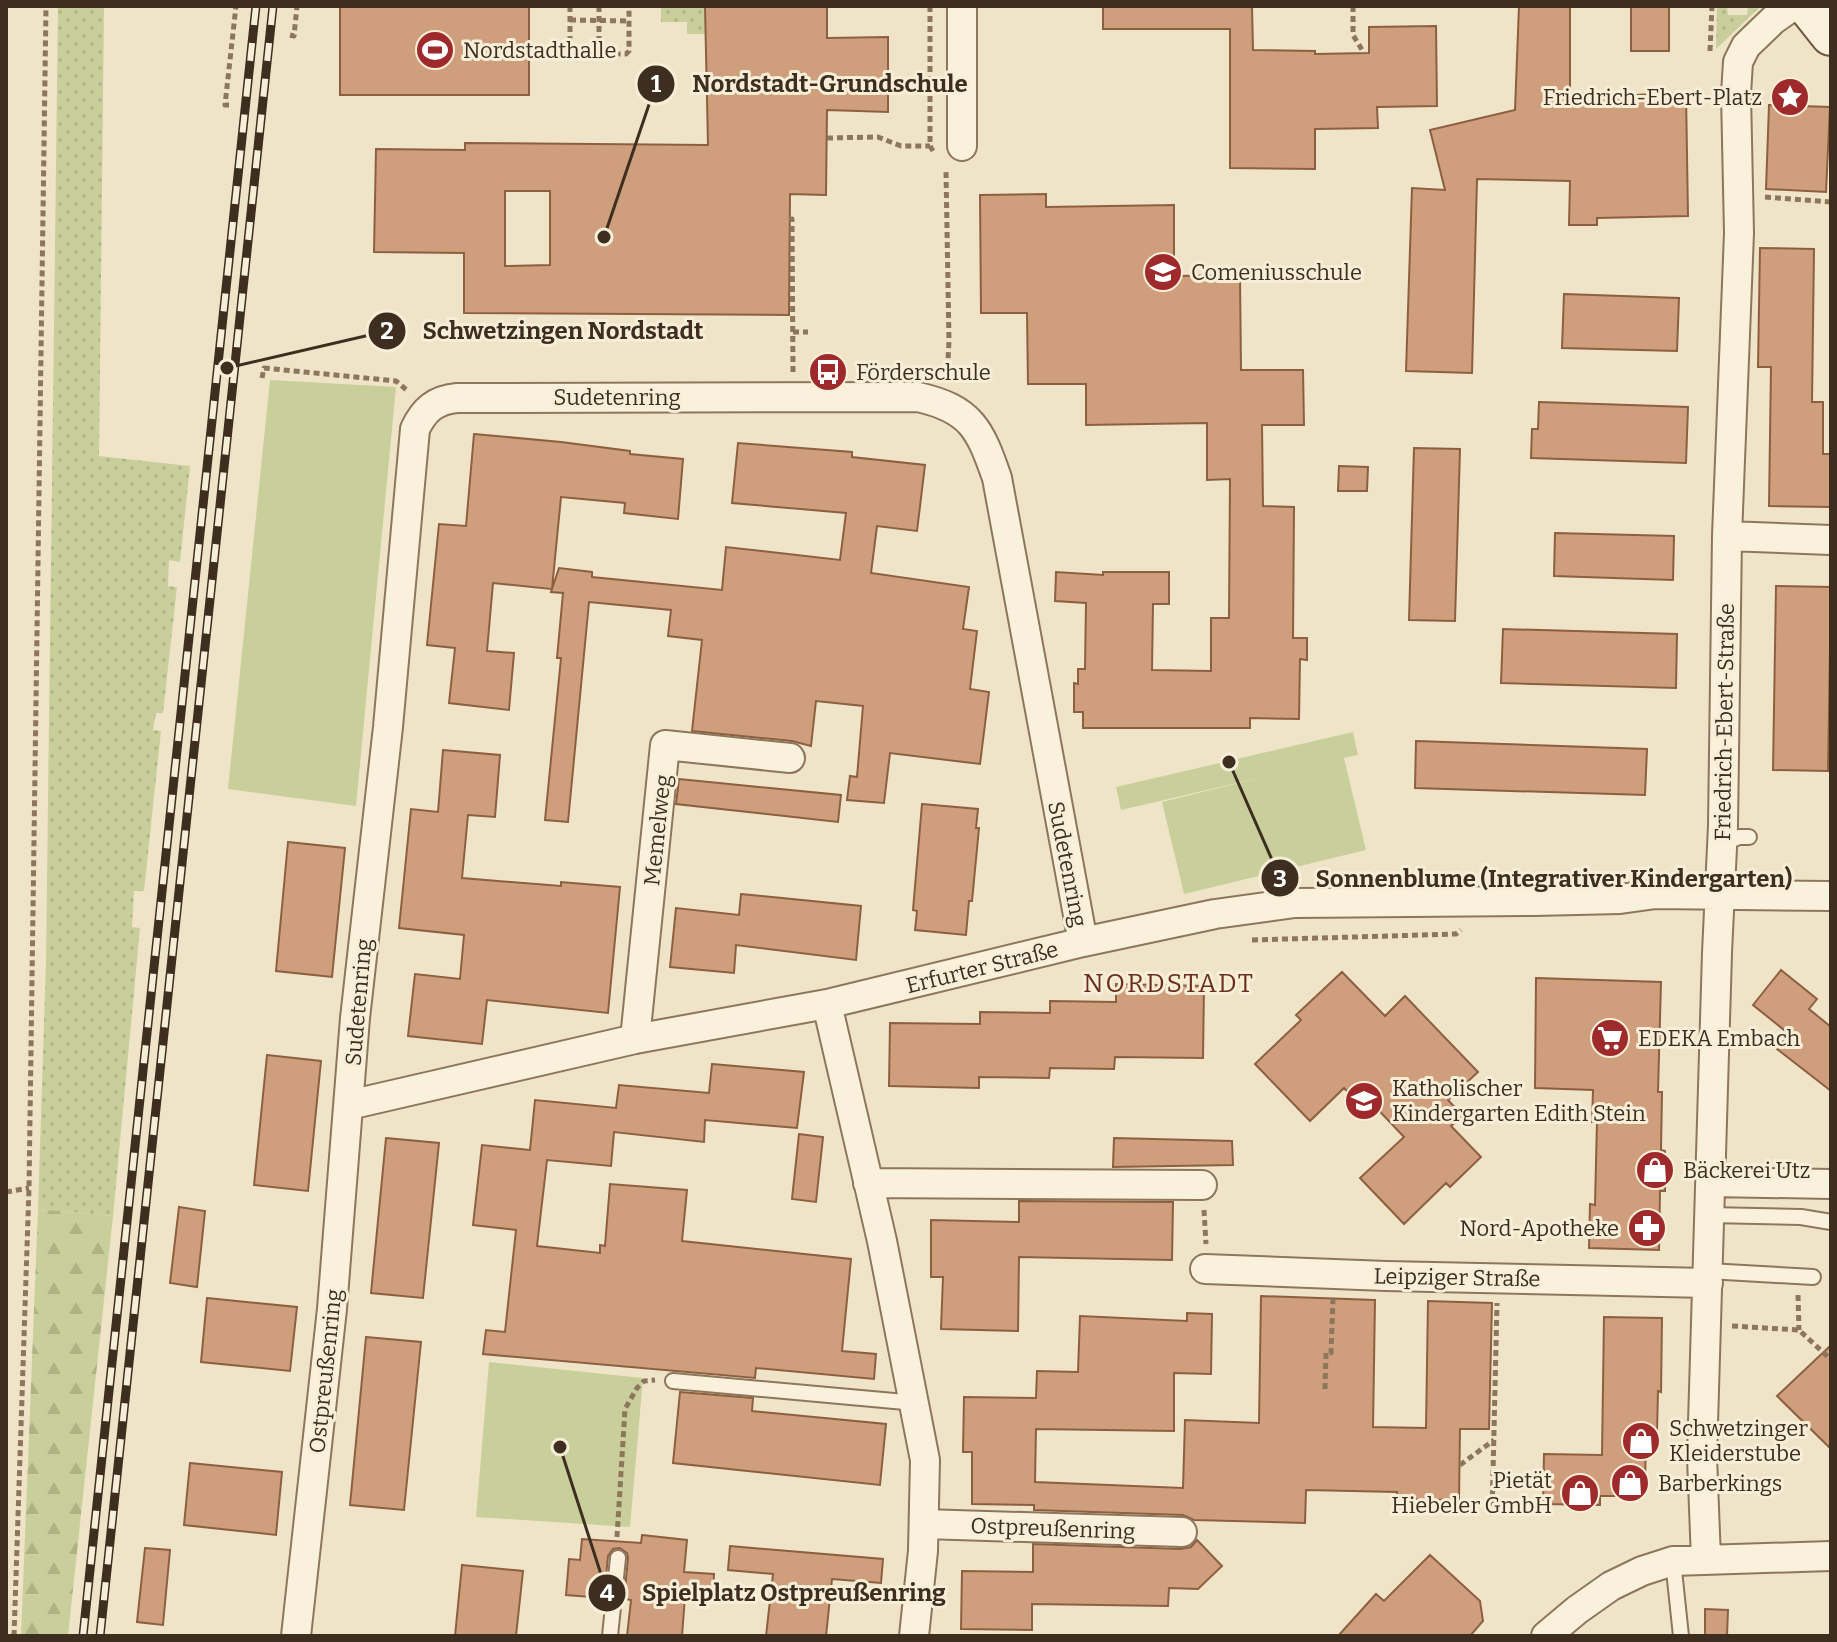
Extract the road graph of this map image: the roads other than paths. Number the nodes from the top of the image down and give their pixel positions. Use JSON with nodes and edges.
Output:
{"nodes":[{"id":1,"x":962,"y":6,"type":"edge"},
{"id":2,"x":1793,"y":6,"type":"edge"},
{"id":3,"x":1808,"y":6,"type":"edge"},
{"id":4,"x":1831,"y":35,"type":"edge"},
{"id":5,"x":962,"y":146,"type":"road end"},
{"id":6,"x":1727,"y":536,"type":"junction"},
{"id":7,"x":1831,"y":540,"type":"edge"},
{"id":8,"x":790,"y":758,"type":"dead end"},
{"id":9,"x":1831,"y":896,"type":"edge"},
{"id":10,"x":1720,"y":897,"type":"junction"},
{"id":11,"x":1083,"y":942,"type":"junction"},
{"id":12,"x":827,"y":1004,"type":"junction"},
{"id":13,"x":635,"y":1039,"type":"junction"},
{"id":14,"x":349,"y":1105,"type":"junction"},
{"id":15,"x":1711,"y":1182,"type":"junction"},
{"id":16,"x":868,"y":1183,"type":"junction"},
{"id":17,"x":1831,"y":1184,"type":"edge"},
{"id":18,"x":1202,"y":1185,"type":"dead end"},
{"id":19,"x":1709,"y":1215,"type":"junction"},
{"id":20,"x":1831,"y":1222,"type":"edge"},
{"id":21,"x":1205,"y":1269,"type":"dead end"},
{"id":22,"x":1708,"y":1277,"type":"junction"},
{"id":23,"x":1806,"y":1277,"type":"road end"},
{"id":24,"x":673,"y":1381,"type":"road end"},
{"id":25,"x":916,"y":1403,"type":"junction"},
{"id":26,"x":924,"y":1524,"type":"junction"},
{"id":27,"x":1182,"y":1532,"type":"dead end"},
{"id":28,"x":1831,"y":1556,"type":"edge"},
{"id":29,"x":618,"y":1558,"type":"road end"},
{"id":30,"x":1706,"y":1559,"type":"junction"},
{"id":31,"x":1673,"y":1561,"type":"junction"},
{"id":32,"x":296,"y":1636,"type":"edge"},
{"id":33,"x":610,"y":1636,"type":"edge"},
{"id":34,"x":914,"y":1636,"type":"edge"},
{"id":35,"x":1546,"y":1636,"type":"edge"},
{"id":36,"x":1681,"y":1636,"type":"edge"}],
"edges":[{"from":1,"to":5,"type":"street"},
{"from":2,"to":6,"type":"street","name":"Friedrich-Ebert-Straße"},
{"from":3,"to":4,"type":"main road"},
{"from":6,"to":7,"type":"street"},
{"from":6,"to":10,"type":"street","name":"Friedrich-Ebert-Straße"},
{"from":8,"to":13,"type":"street","name":"Memelweg"},
{"from":9,"to":10,"type":"street","name":"Erfurter Straße"},
{"from":10,"to":11,"type":"street","name":"Erfurter Straße"},
{"from":10,"to":15,"type":"street","name":"Friedrich-Ebert-Straße"},
{"from":11,"to":12,"type":"street","name":"Erfurter Straße"},
{"from":11,"to":14,"type":"street","name":"Sudetenring"},
{"from":12,"to":13,"type":"street","name":"Erfurter Straße"},
{"from":12,"to":16,"type":"street"},
{"from":13,"to":14,"type":"street","name":"Erfurter Straße"},
{"from":14,"to":32,"type":"street","name":"Ostpreußenring"},
{"from":15,"to":17,"type":"street"},
{"from":15,"to":19,"type":"street","name":"Friedrich-Ebert-Straße"},
{"from":16,"to":18,"type":"street"},
{"from":16,"to":25,"type":"street"},
{"from":19,"to":20,"type":"lane"},
{"from":19,"to":22,"type":"street","name":"Friedrich-Ebert-Straße"},
{"from":21,"to":22,"type":"street","name":"Leipziger Straße"},
{"from":22,"to":23,"type":"lane"},
{"from":22,"to":30,"type":"street","name":"Friedrich-Ebert-Straße"},
{"from":24,"to":25,"type":"lane"},
{"from":25,"to":26,"type":"street"},
{"from":26,"to":27,"type":"street","name":"Ostpreußenring"},
{"from":26,"to":34,"type":"street"},
{"from":28,"to":30,"type":"street"},
{"from":29,"to":33,"type":"lane"},
{"from":30,"to":31,"type":"street"},
{"from":31,"to":35,"type":"street"},
{"from":31,"to":36,"type":"lane"}]}
